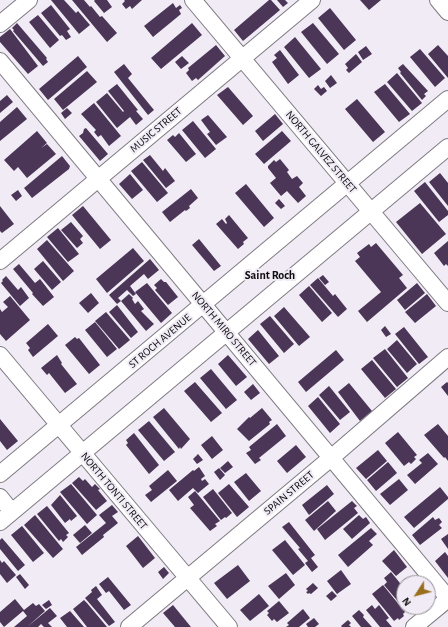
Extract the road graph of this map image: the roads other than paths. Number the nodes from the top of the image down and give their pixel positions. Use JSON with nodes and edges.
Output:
{"nodes":[{"id":1,"x":29,"y":0,"type":"edge"},
{"id":2,"x":193,"y":0,"type":"edge"},
{"id":3,"x":312,"y":0,"type":"edge"},
{"id":4,"x":0,"y":24,"type":"edge"},
{"id":5,"x":242,"y":58,"type":"junction"},
{"id":6,"x":0,"y":61,"type":"edge"},
{"id":7,"x":448,"y":99,"type":"edge"},
{"id":8,"x":448,"y":147,"type":"edge"},
{"id":9,"x":98,"y":179,"type":"junction"},
{"id":10,"x":347,"y":183,"type":"junction"},
{"id":11,"x":371,"y":212,"type":"junction"},
{"id":12,"x":0,"y":261,"type":"edge"},
{"id":13,"x":448,"y":303,"type":"edge"},
{"id":14,"x":203,"y":304,"type":"junction"},
{"id":15,"x":227,"y":332,"type":"junction"},
{"id":16,"x":0,"y":355,"type":"edge"},
{"id":17,"x":448,"y":357,"type":"edge"},
{"id":18,"x":59,"y":425,"type":"junction"},
{"id":19,"x":82,"y":453,"type":"junction"},
{"id":20,"x":331,"y":458,"type":"junction"},
{"id":21,"x":0,"y":474,"type":"edge"},
{"id":22,"x":0,"y":497,"type":"edge"},
{"id":23,"x":12,"y":512,"type":"junction"},
{"id":24,"x":0,"y":522,"type":"edge"},
{"id":25,"x":187,"y":577,"type":"junction"},
{"id":26,"x":448,"y":598,"type":"edge"},
{"id":27,"x":129,"y":627,"type":"edge"},
{"id":28,"x":229,"y":627,"type":"edge"},
{"id":29,"x":414,"y":627,"type":"edge"}],
"edges":[{"from":1,"to":4,"type":"street"},
{"from":2,"to":5,"type":"street","name":"NORTH GALVEZ STREET"},
{"from":3,"to":5,"type":"street","name":"MUSIC STREET"},
{"from":5,"to":9,"type":"street","name":"MUSIC STREET"},
{"from":5,"to":10,"type":"street","name":"NORTH GALVEZ STREET"},
{"from":6,"to":9,"type":"street","name":"NORTH MIRO STREET"},
{"from":7,"to":10,"type":"street","name":"ST ROCH AVENUE"},
{"from":8,"to":11,"type":"street"},
{"from":9,"to":12,"type":"street","name":"MUSIC STREET"},
{"from":9,"to":14,"type":"street","name":"NORTH MIRO STREET"},
{"from":10,"to":11,"type":"street","name":"NORTH GALVEZ STREET"},
{"from":10,"to":14,"type":"street","name":"ST ROCH AVENUE"},
{"from":11,"to":13,"type":"street","name":"NORTH GALVEZ STREET"},
{"from":11,"to":15,"type":"street"},
{"from":14,"to":15,"type":"street","name":"NORTH MIRO STREET"},
{"from":14,"to":18,"type":"street","name":"ST ROCH AVENUE"},
{"from":15,"to":19,"type":"street"},
{"from":15,"to":20,"type":"street","name":"NORTH MIRO STREET"},
{"from":16,"to":18,"type":"street","name":"NORTH TONTI STREET"},
{"from":17,"to":20,"type":"street","name":"SPAIN STREET"},
{"from":18,"to":19,"type":"street","name":"NORTH TONTI STREET"},
{"from":18,"to":21,"type":"street","name":"ST ROCH AVENUE"},
{"from":19,"to":23,"type":"street"},
{"from":19,"to":25,"type":"street","name":"NORTH TONTI STREET"},
{"from":20,"to":25,"type":"street","name":"SPAIN STREET"},
{"from":20,"to":26,"type":"street","name":"NORTH MIRO STREET"},
{"from":22,"to":23,"type":"street"},
{"from":23,"to":24,"type":"street"},
{"from":25,"to":27,"type":"street","name":"SPAIN STREET"},
{"from":25,"to":28,"type":"street","name":"NORTH TONTI STREET"},
{"from":26,"to":29,"type":"street"}]}
